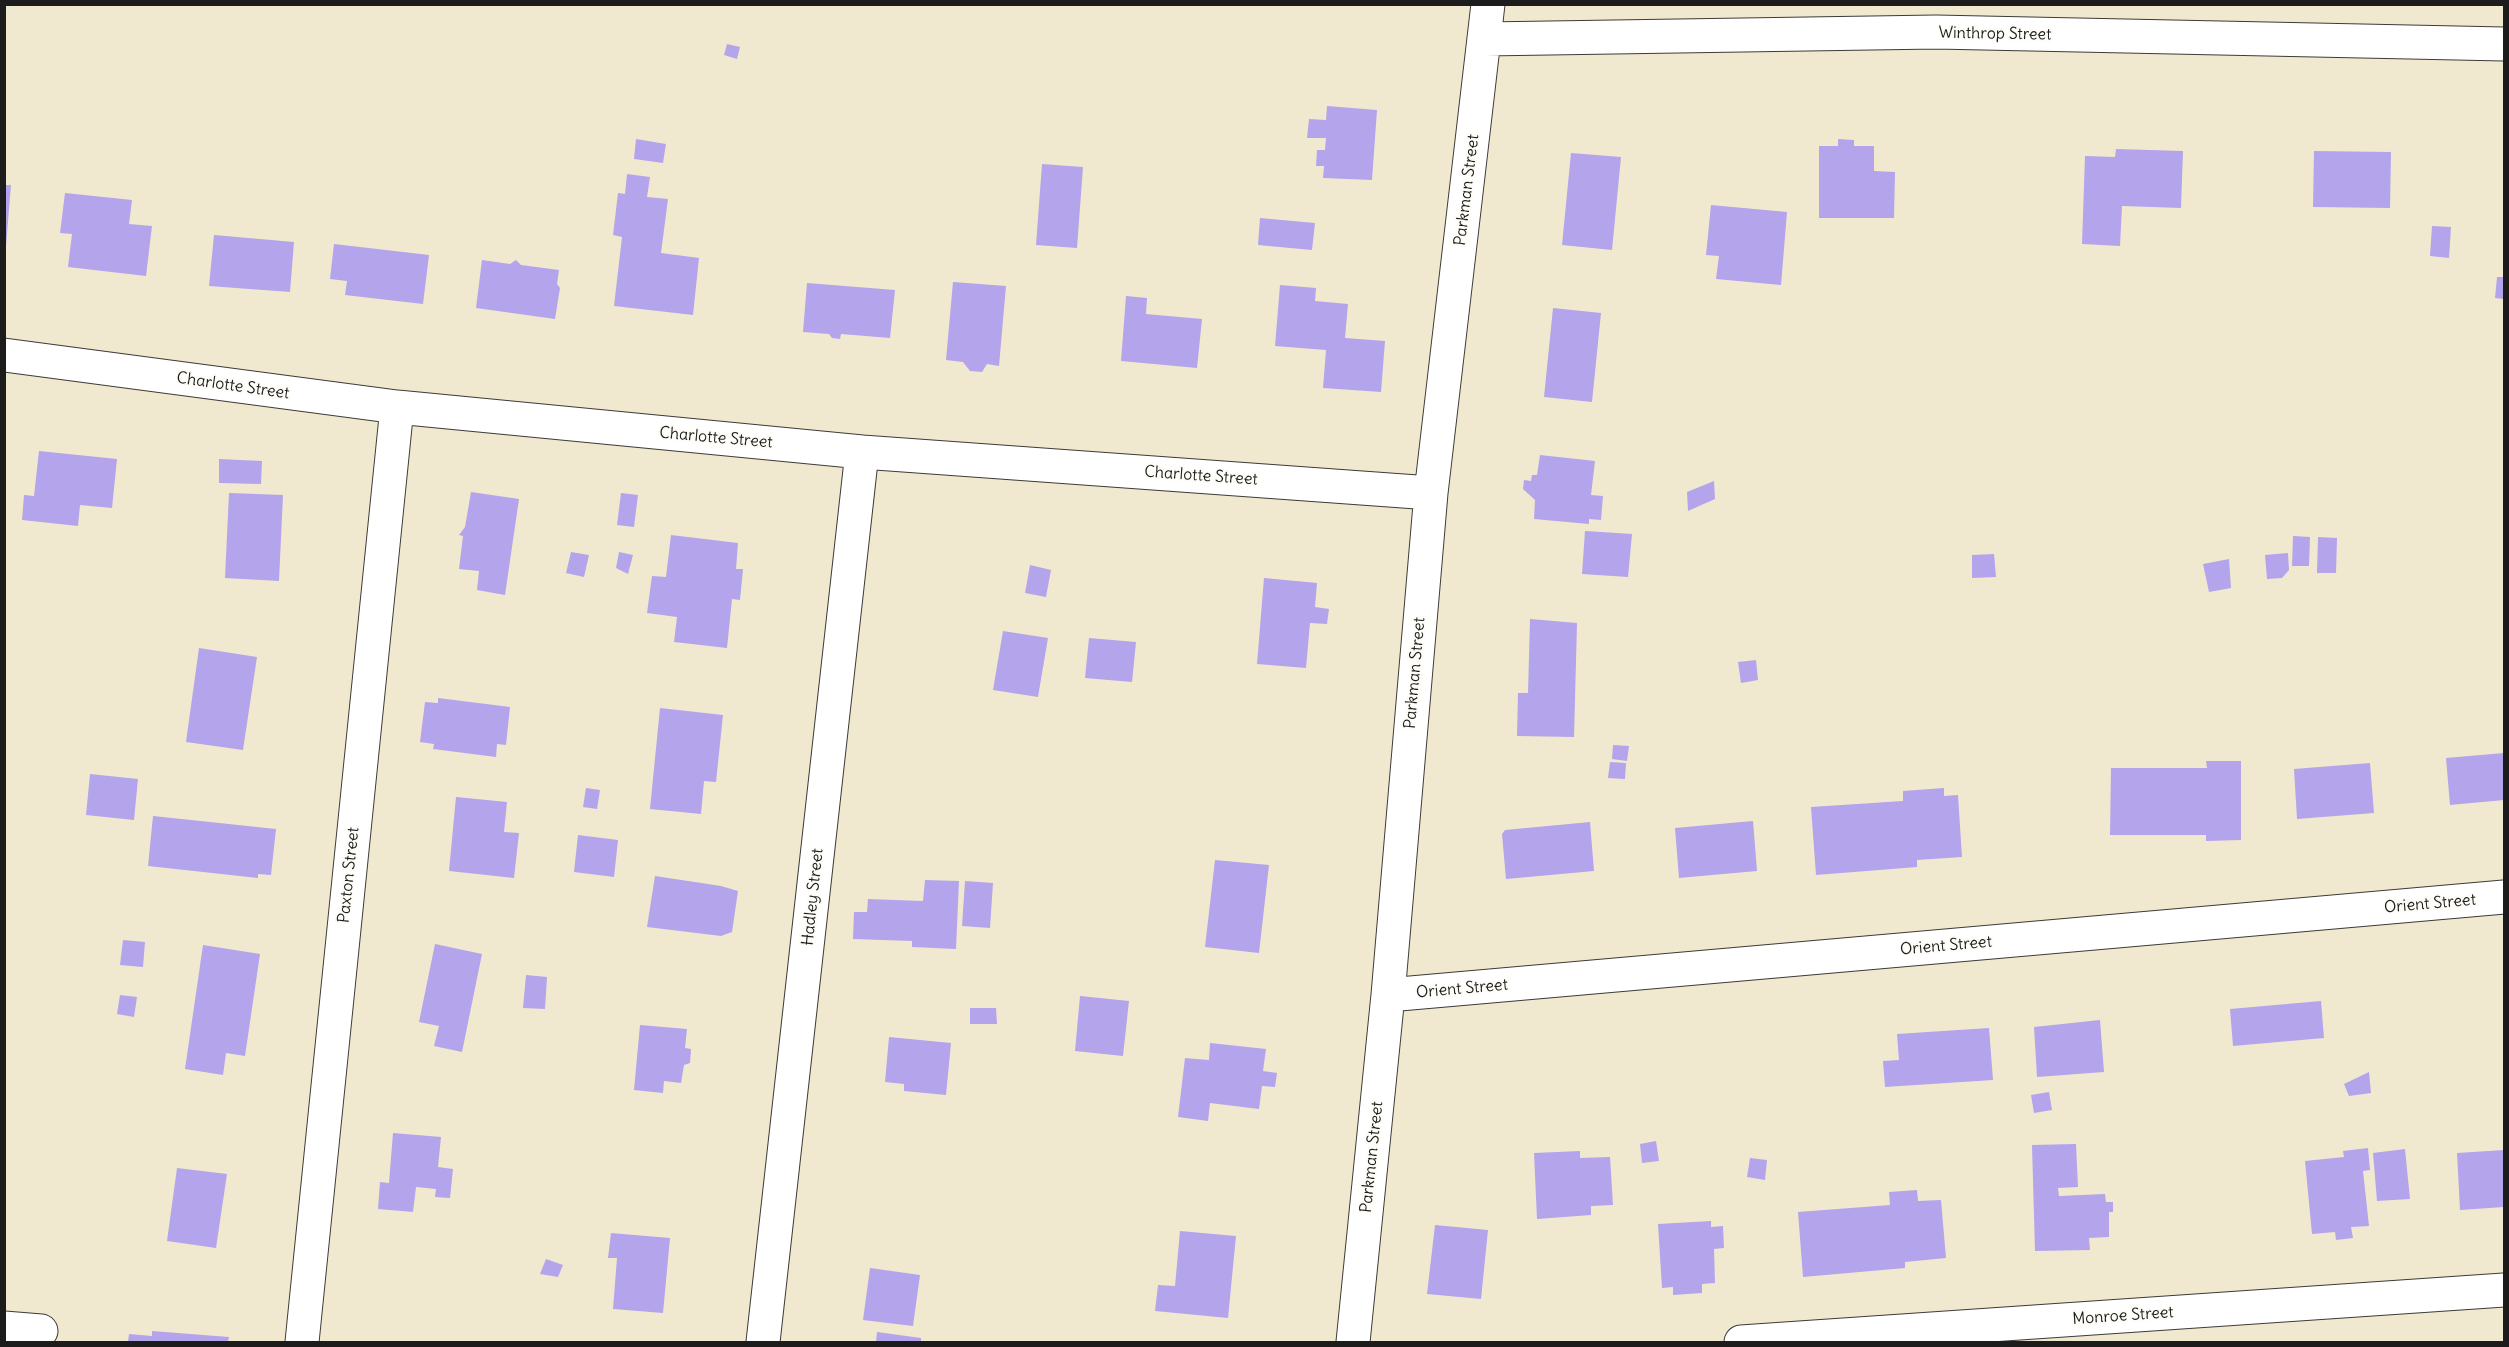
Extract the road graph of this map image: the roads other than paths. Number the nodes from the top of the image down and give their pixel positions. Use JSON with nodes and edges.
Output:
{"nodes":[{"id":1,"x":1488,"y":4,"type":"edge"},
{"id":2,"x":1924,"y":4,"type":"edge"},
{"id":3,"x":1902,"y":33,"type":"junction"},
{"id":4,"x":1485,"y":39,"type":"junction"},
{"id":5,"x":2505,"y":44,"type":"edge"},
{"id":6,"x":4,"y":356,"type":"edge"},
{"id":7,"x":397,"y":407,"type":"junction"},
{"id":8,"x":862,"y":452,"type":"junction"},
{"id":9,"x":1431,"y":493,"type":"junction"},
{"id":10,"x":2505,"y":897,"type":"edge"},
{"id":11,"x":1388,"y":995,"type":"junction"},
{"id":12,"x":2505,"y":1290,"type":"edge"},
{"id":13,"x":4,"y":1328,"type":"edge"},
{"id":14,"x":41,"y":1331,"type":"dead end"},
{"id":15,"x":302,"y":1342,"type":"edge"},
{"id":16,"x":763,"y":1342,"type":"edge"},
{"id":17,"x":1353,"y":1342,"type":"edge"},
{"id":18,"x":1741,"y":1342,"type":"edge"}],
"edges":[{"from":1,"to":4,"type":"street","name":"Parkman Street"},
{"from":2,"to":3,"type":"street"},
{"from":3,"to":4,"type":"street","name":"Winthrop Street"},
{"from":3,"to":5,"type":"street","name":"Winthrop Street"},
{"from":4,"to":9,"type":"street","name":"Parkman Street"},
{"from":6,"to":7,"type":"street","name":"Charlotte Street"},
{"from":7,"to":8,"type":"street","name":"Charlotte Street"},
{"from":7,"to":15,"type":"street","name":"Paxton Street"},
{"from":8,"to":9,"type":"street","name":"Charlotte Street"},
{"from":8,"to":16,"type":"street","name":"Hadley Street"},
{"from":9,"to":11,"type":"street","name":"Parkman Street"},
{"from":10,"to":11,"type":"street","name":"Orient Street"},
{"from":11,"to":17,"type":"street","name":"Parkman Street"},
{"from":12,"to":18,"type":"street","name":"Monroe Street"},
{"from":13,"to":14,"type":"street"}]}
